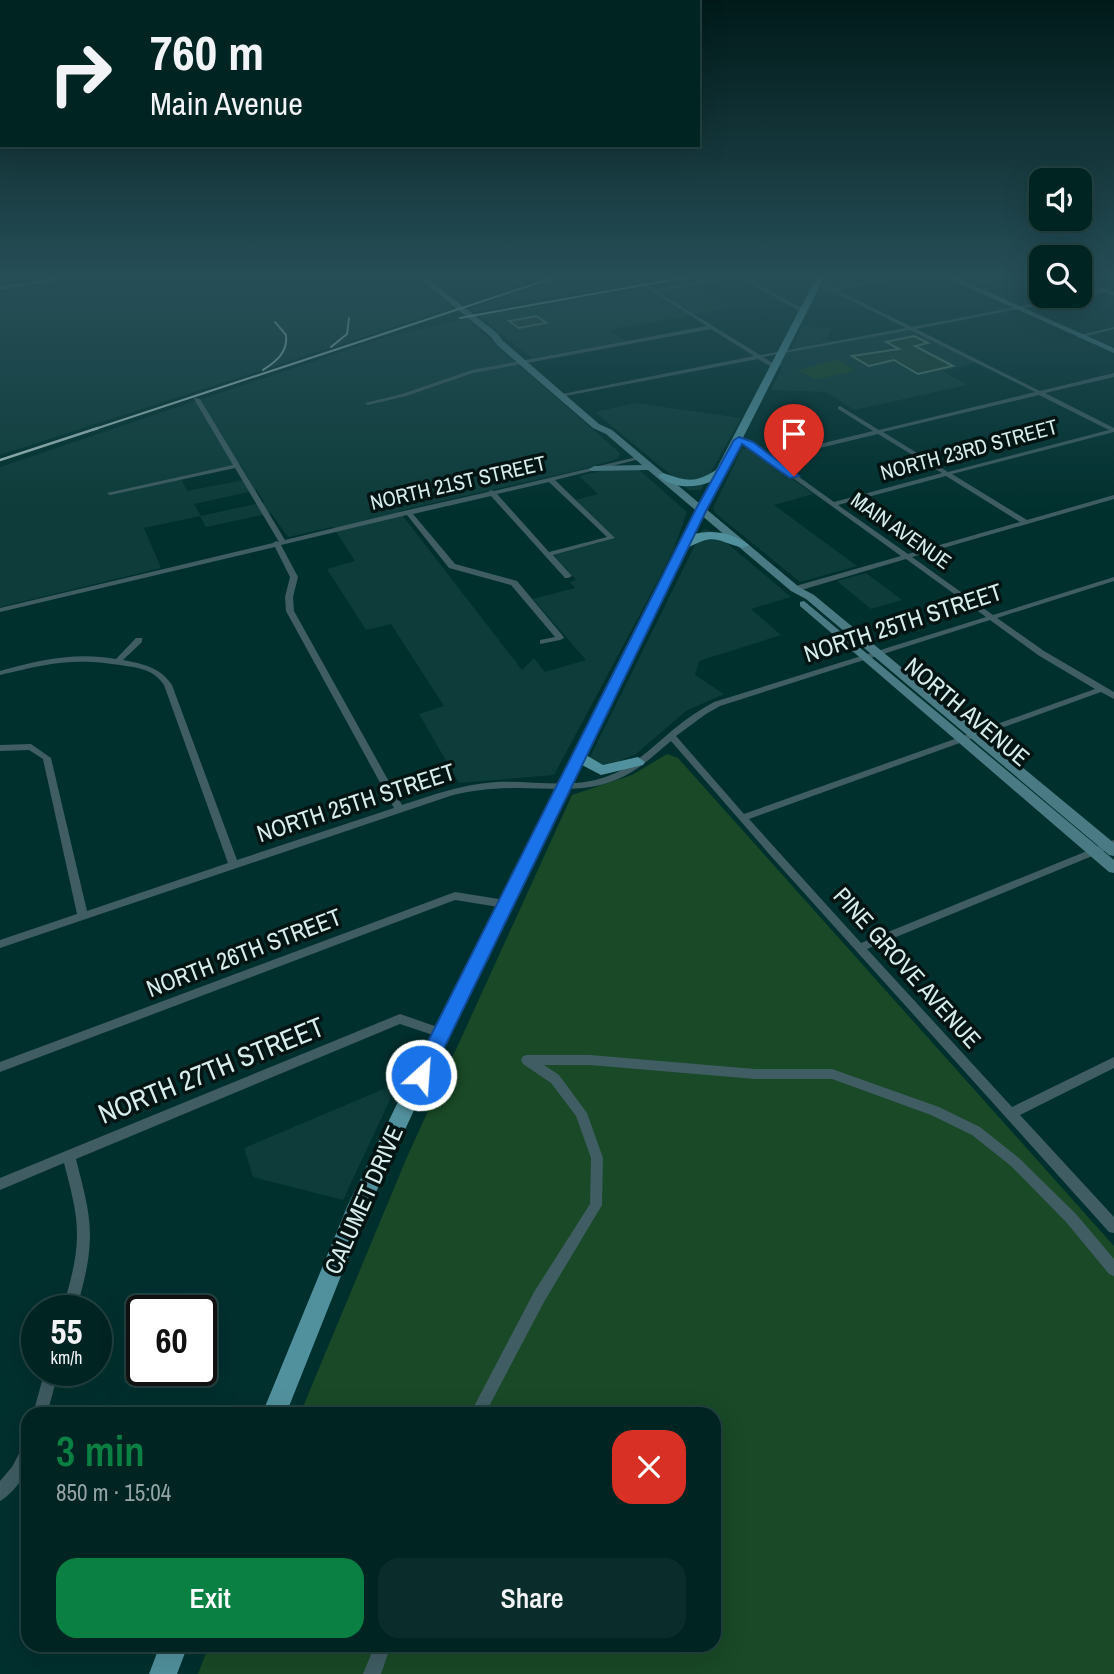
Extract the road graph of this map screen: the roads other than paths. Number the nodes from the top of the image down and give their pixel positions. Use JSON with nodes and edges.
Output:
{"nodes":[{"id":1,"x":517,"y":354,"type":"edge"},
{"id":2,"x":568,"y":354,"type":"edge"},
{"id":3,"x":754,"y":354,"type":"edge"},
{"id":4,"x":773,"y":354,"type":"edge"},
{"id":5,"x":781,"y":354,"type":"edge"},
{"id":6,"x":963,"y":354,"type":"edge"},
{"id":7,"x":757,"y":356,"type":"junction"},
{"id":8,"x":526,"y":362,"type":"junction"},
{"id":9,"x":775,"y":367,"type":"junction"},
{"id":10,"x":1114,"y":375,"type":"edge"},
{"id":11,"x":1040,"y":393,"type":"junction"},
{"id":12,"x":564,"y":394,"type":"junction"},
{"id":13,"x":197,"y":399,"type":"dead end"},
{"id":14,"x":368,"y":403,"type":"dead end"},
{"id":15,"x":840,"y":408,"type":"dead end"},
{"id":16,"x":1114,"y":430,"type":"edge"},
{"id":17,"x":878,"y":431,"type":"junction"},
{"id":18,"x":739,"y":440,"type":"junction"},
{"id":19,"x":641,"y":458,"type":"junction"},
{"id":20,"x":769,"y":458,"type":"junction"},
{"id":21,"x":237,"y":466,"type":"junction"},
{"id":22,"x":651,"y":467,"type":"junction"},
{"id":23,"x":594,"y":469,"type":"junction"},
{"id":24,"x":723,"y":470,"type":"junction"},
{"id":25,"x":947,"y":474,"type":"junction"},
{"id":26,"x":663,"y":476,"type":"junction"},
{"id":27,"x":550,"y":479,"type":"junction"},
{"id":28,"x":491,"y":492,"type":"junction"},
{"id":29,"x":110,"y":493,"type":"dead end"},
{"id":30,"x":1114,"y":497,"type":"edge"},
{"id":31,"x":833,"y":504,"type":"junction"},
{"id":32,"x":701,"y":509,"type":"junction"},
{"id":33,"x":408,"y":512,"type":"junction"},
{"id":34,"x":1025,"y":523,"type":"junction"},
{"id":35,"x":280,"y":543,"type":"junction"},
{"id":36,"x":743,"y":545,"type":"junction"},
{"id":37,"x":682,"y":549,"type":"junction"},
{"id":38,"x":548,"y":554,"type":"junction"},
{"id":39,"x":906,"y":556,"type":"junction"},
{"id":40,"x":568,"y":576,"type":"dead end"},
{"id":41,"x":1114,"y":579,"type":"edge"},
{"id":42,"x":795,"y":589,"type":"junction"},
{"id":43,"x":0,"y":610,"type":"edge"},
{"id":44,"x":991,"y":617,"type":"junction"},
{"id":45,"x":139,"y":640,"type":"dead end"},
{"id":46,"x":543,"y":642,"type":"dead end"},
{"id":47,"x":872,"y":655,"type":"junction"},
{"id":48,"x":118,"y":661,"type":"junction"},
{"id":49,"x":0,"y":673,"type":"edge"},
{"id":50,"x":1102,"y":689,"type":"junction"},
{"id":51,"x":1114,"y":696,"type":"edge"},
{"id":52,"x":671,"y":736,"type":"junction"},
{"id":53,"x":970,"y":737,"type":"junction"},
{"id":54,"x":0,"y":748,"type":"edge"},
{"id":55,"x":579,"y":757,"type":"junction"},
{"id":56,"x":638,"y":762,"type":"junction"},
{"id":57,"x":565,"y":785,"type":"junction"},
{"id":58,"x":399,"y":809,"type":"junction"},
{"id":59,"x":742,"y":818,"type":"junction"},
{"id":60,"x":1112,"y":847,"type":"edge"},
{"id":61,"x":1095,"y":851,"type":"junction"},
{"id":62,"x":234,"y":865,"type":"junction"},
{"id":63,"x":1114,"y":868,"type":"edge"},
{"id":64,"x":505,"y":904,"type":"junction"},
{"id":65,"x":83,"y":916,"type":"junction"},
{"id":66,"x":0,"y":944,"type":"edge"},
{"id":67,"x":860,"y":948,"type":"junction"},
{"id":68,"x":442,"y":1033,"type":"junction"},
{"id":69,"x":1114,"y":1062,"type":"edge"},
{"id":70,"x":0,"y":1067,"type":"edge"},
{"id":71,"x":1011,"y":1114,"type":"junction"},
{"id":72,"x":69,"y":1156,"type":"junction"},
{"id":73,"x":0,"y":1184,"type":"edge"},
{"id":74,"x":1114,"y":1227,"type":"edge"},
{"id":75,"x":1114,"y":1269,"type":"edge"},
{"id":76,"x":74,"y":1295,"type":"edge"},
{"id":77,"x":48,"y":1386,"type":"edge"},
{"id":78,"x":42,"y":1407,"type":"edge"},
{"id":79,"x":277,"y":1407,"type":"edge"},
{"id":80,"x":481,"y":1407,"type":"edge"},
{"id":81,"x":21,"y":1464,"type":"edge"},
{"id":82,"x":0,"y":1493,"type":"edge"},
{"id":83,"x":171,"y":1652,"type":"edge"},
{"id":84,"x":380,"y":1652,"type":"edge"},
{"id":85,"x":163,"y":1674,"type":"edge"},
{"id":86,"x":372,"y":1674,"type":"edge"}],
"edges":[{"from":1,"to":8,"type":"main road","name":"NORTH AVENUE"},
{"from":2,"to":8,"type":"street"},
{"from":3,"to":7,"type":"street"},
{"from":4,"to":7,"type":"street"},
{"from":5,"to":9,"type":"main road","name":"CALUMET DRIVE"},
{"from":6,"to":11,"type":"street"},
{"from":7,"to":9,"type":"street"},
{"from":7,"to":12,"type":"street"},
{"from":8,"to":12,"type":"main road","name":"NORTH AVENUE"},
{"from":8,"to":14,"type":"street"},
{"from":9,"to":18,"type":"main road","name":"CALUMET DRIVE"},
{"from":10,"to":11,"type":"street"},
{"from":11,"to":16,"type":"street"},
{"from":11,"to":17,"type":"street"},
{"from":12,"to":19,"type":"main road","name":"NORTH AVENUE"},
{"from":13,"to":21,"type":"street"},
{"from":15,"to":17,"type":"street"},
{"from":16,"to":25,"type":"street","name":"NORTH 23RD STREET"},
{"from":17,"to":20,"type":"street"},
{"from":17,"to":25,"type":"street"},
{"from":18,"to":20,"type":"street","name":"MAIN AVENUE"},
{"from":18,"to":24,"type":"main road","name":"CALUMET DRIVE"},
{"from":19,"to":22,"type":"main road","name":"NORTH AVENUE"},
{"from":19,"to":23,"type":"street","name":"NORTH 21ST STREET"},
{"from":20,"to":31,"type":"street","name":"MAIN AVENUE"},
{"from":21,"to":29,"type":"street"},
{"from":21,"to":35,"type":"street"},
{"from":22,"to":23,"type":"main road"},
{"from":22,"to":26,"type":"main road","name":"NORTH AVENUE"},
{"from":23,"to":27,"type":"street","name":"NORTH 21ST STREET"},
{"from":24,"to":26,"type":"main road"},
{"from":24,"to":32,"type":"main road","name":"CALUMET DRIVE"},
{"from":25,"to":31,"type":"street","name":"NORTH 23RD STREET"},
{"from":25,"to":34,"type":"street"},
{"from":26,"to":32,"type":"main road","name":"NORTH AVENUE"},
{"from":27,"to":28,"type":"street","name":"NORTH 21ST STREET"},
{"from":27,"to":38,"type":"street"},
{"from":28,"to":33,"type":"street","name":"NORTH 21ST STREET"},
{"from":28,"to":38,"type":"street"},
{"from":30,"to":34,"type":"street"},
{"from":31,"to":39,"type":"street","name":"MAIN AVENUE"},
{"from":32,"to":36,"type":"main road","name":"NORTH AVENUE"},
{"from":32,"to":37,"type":"main road","name":"CALUMET DRIVE"},
{"from":33,"to":35,"type":"street","name":"NORTH 21ST STREET"},
{"from":33,"to":46,"type":"street"},
{"from":34,"to":39,"type":"street"},
{"from":35,"to":43,"type":"street","name":"NORTH 21ST STREET"},
{"from":35,"to":58,"type":"street"},
{"from":36,"to":37,"type":"main road"},
{"from":36,"to":42,"type":"main road","name":"NORTH AVENUE"},
{"from":37,"to":55,"type":"main road","name":"CALUMET DRIVE"},
{"from":38,"to":40,"type":"street"},
{"from":39,"to":42,"type":"street"},
{"from":39,"to":44,"type":"street","name":"MAIN AVENUE"},
{"from":41,"to":44,"type":"street","name":"NORTH 25TH STREET"},
{"from":42,"to":47,"type":"main road","name":"NORTH AVENUE"},
{"from":44,"to":47,"type":"street","name":"NORTH 25TH STREET"},
{"from":44,"to":50,"type":"street","name":"MAIN AVENUE"},
{"from":45,"to":48,"type":"street"},
{"from":47,"to":52,"type":"street","name":"NORTH 25TH STREET"},
{"from":47,"to":53,"type":"main road","name":"NORTH AVENUE"},
{"from":48,"to":49,"type":"street"},
{"from":48,"to":62,"type":"street"},
{"from":50,"to":51,"type":"street","name":"MAIN AVENUE"},
{"from":50,"to":53,"type":"street"},
{"from":52,"to":56,"type":"street","name":"NORTH 25TH STREET"},
{"from":52,"to":59,"type":"street","name":"PINE GROVE AVENUE"},
{"from":53,"to":59,"type":"street"},
{"from":53,"to":60,"type":"main road","name":"NORTH AVENUE"},
{"from":53,"to":61,"type":"main road","name":"NORTH AVENUE"},
{"from":54,"to":65,"type":"street"},
{"from":55,"to":56,"type":"main road"},
{"from":55,"to":57,"type":"main road","name":"CALUMET DRIVE"},
{"from":56,"to":57,"type":"street","name":"NORTH 25TH STREET"},
{"from":57,"to":58,"type":"street","name":"NORTH 25TH STREET"},
{"from":57,"to":64,"type":"main road","name":"CALUMET DRIVE"},
{"from":58,"to":62,"type":"street","name":"NORTH 25TH STREET"},
{"from":59,"to":67,"type":"street","name":"PINE GROVE AVENUE"},
{"from":60,"to":61,"type":"street"},
{"from":61,"to":63,"type":"main road","name":"NORTH AVENUE"},
{"from":61,"to":67,"type":"street"},
{"from":62,"to":65,"type":"street","name":"NORTH 25TH STREET"},
{"from":64,"to":68,"type":"main road","name":"CALUMET DRIVE"},
{"from":64,"to":70,"type":"street","name":"NORTH 26TH STREET"},
{"from":65,"to":66,"type":"street","name":"NORTH 25TH STREET"},
{"from":67,"to":71,"type":"street","name":"PINE GROVE AVENUE"},
{"from":68,"to":72,"type":"street","name":"NORTH 27TH STREET"},
{"from":68,"to":79,"type":"main road","name":"CALUMET DRIVE"},
{"from":69,"to":71,"type":"street"},
{"from":71,"to":74,"type":"street","name":"PINE GROVE AVENUE"},
{"from":72,"to":73,"type":"street","name":"NORTH 27TH STREET"},
{"from":72,"to":76,"type":"street"},
{"from":75,"to":80,"type":"street"},
{"from":77,"to":78,"type":"street"},
{"from":81,"to":82,"type":"street"},
{"from":83,"to":85,"type":"main road"},
{"from":84,"to":86,"type":"street"}]}
